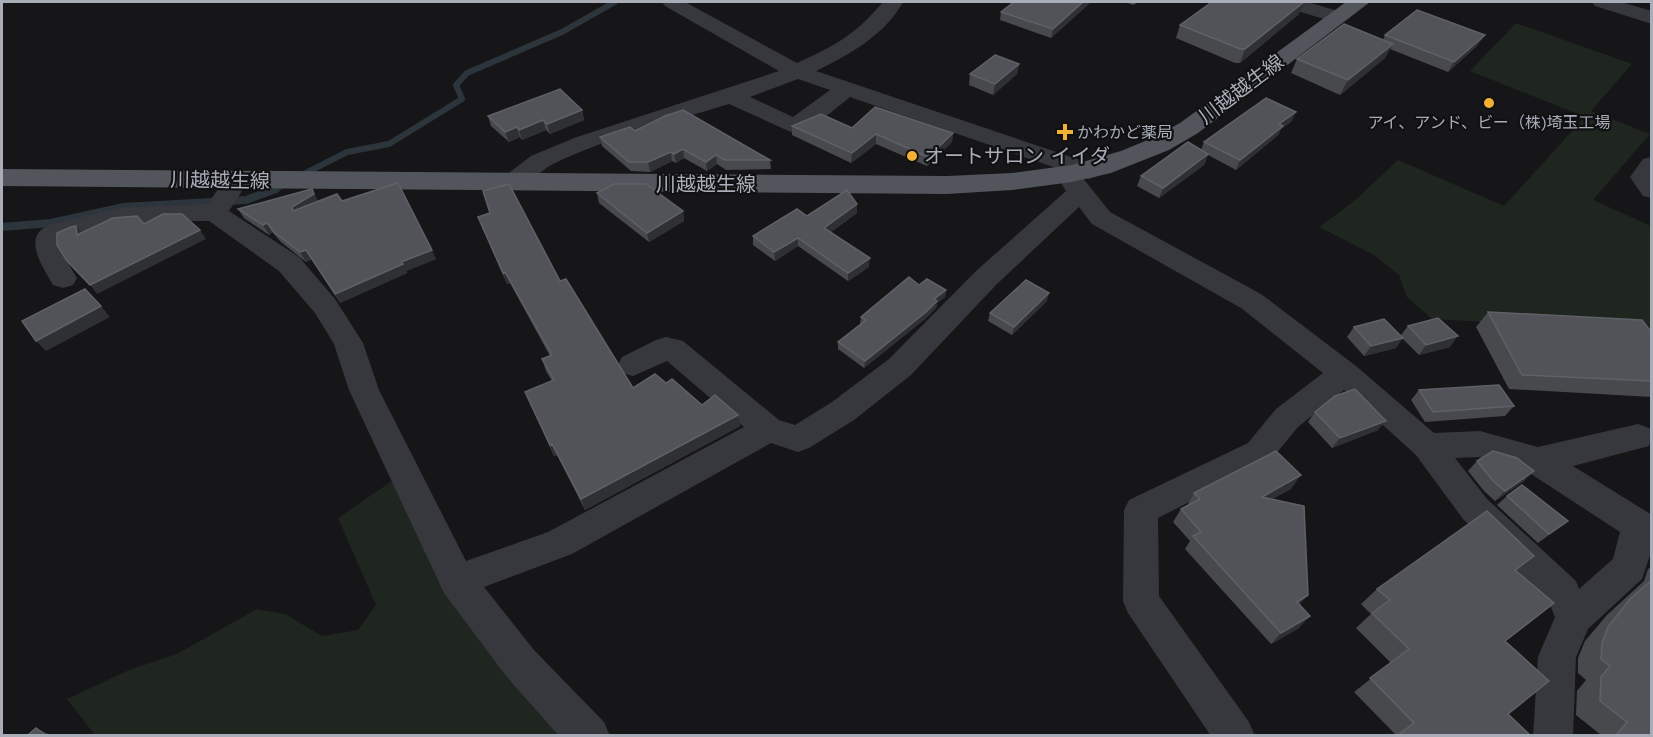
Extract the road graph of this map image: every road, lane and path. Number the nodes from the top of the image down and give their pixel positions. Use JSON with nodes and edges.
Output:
{"nodes":[{"id":1,"x":672,"y":2,"type":"edge"},
{"id":2,"x":893,"y":2,"type":"edge"},
{"id":3,"x":1287,"y":2,"type":"edge"},
{"id":4,"x":1359,"y":2,"type":"edge"},
{"id":5,"x":1602,"y":2,"type":"edge"},
{"id":6,"x":1338,"y":17,"type":"junction"},
{"id":7,"x":1652,"y":18,"type":"edge"},
{"id":8,"x":798,"y":72,"type":"junction"},
{"id":9,"x":846,"y":89,"type":"junction"},
{"id":10,"x":729,"y":94,"type":"junction"},
{"id":11,"x":1652,"y":164,"type":"edge"},
{"id":12,"x":2,"y":178,"type":"edge"},
{"id":13,"x":237,"y":180,"type":"junction"},
{"id":14,"x":1079,"y":180,"type":"junction"},
{"id":15,"x":511,"y":184,"type":"junction"},
{"id":16,"x":1652,"y":190,"type":"edge"},
{"id":17,"x":215,"y":213,"type":"junction"},
{"id":18,"x":63,"y":278,"type":"dead end"},
{"id":19,"x":633,"y":365,"type":"dead end"},
{"id":20,"x":1345,"y":374,"type":"junction"},
{"id":21,"x":768,"y":429,"type":"junction"},
{"id":22,"x":1638,"y":437,"type":"dead end"},
{"id":23,"x":1426,"y":446,"type":"junction"},
{"id":24,"x":1538,"y":461,"type":"junction"},
{"id":25,"x":1645,"y":530,"type":"edge"},
{"id":26,"x":457,"y":581,"type":"junction"},
{"id":27,"x":1574,"y":617,"type":"junction"},
{"id":28,"x":590,"y":735,"type":"edge"},
{"id":29,"x":1235,"y":735,"type":"edge"},
{"id":30,"x":1553,"y":735,"type":"edge"}],
"edges":[{"from":1,"to":8,"type":"street"},
{"from":2,"to":8,"type":"street"},
{"from":3,"to":6,"type":"street"},
{"from":4,"to":6,"type":"main road","name":"川越越生線"},
{"from":5,"to":7,"type":"street"},
{"from":6,"to":14,"type":"main road","name":"川越越生線"},
{"from":8,"to":9,"type":"street"},
{"from":8,"to":10,"type":"street"},
{"from":9,"to":10,"type":"street"},
{"from":9,"to":14,"type":"street"},
{"from":10,"to":15,"type":"street"},
{"from":11,"to":16,"type":"street"},
{"from":12,"to":13,"type":"main road","name":"川越越生線"},
{"from":13,"to":15,"type":"main road","name":"川越越生線"},
{"from":13,"to":17,"type":"street"},
{"from":14,"to":15,"type":"main road","name":"川越越生線"},
{"from":14,"to":20,"type":"street"},
{"from":14,"to":21,"type":"street"},
{"from":17,"to":18,"type":"street"},
{"from":17,"to":26,"type":"street"},
{"from":19,"to":21,"type":"street"},
{"from":20,"to":23,"type":"street"},
{"from":20,"to":29,"type":"street"},
{"from":21,"to":26,"type":"street"},
{"from":22,"to":24,"type":"street"},
{"from":23,"to":24,"type":"street"},
{"from":23,"to":27,"type":"street"},
{"from":24,"to":25,"type":"street"},
{"from":25,"to":27,"type":"street"},
{"from":26,"to":28,"type":"street"},
{"from":27,"to":30,"type":"street"}]}
